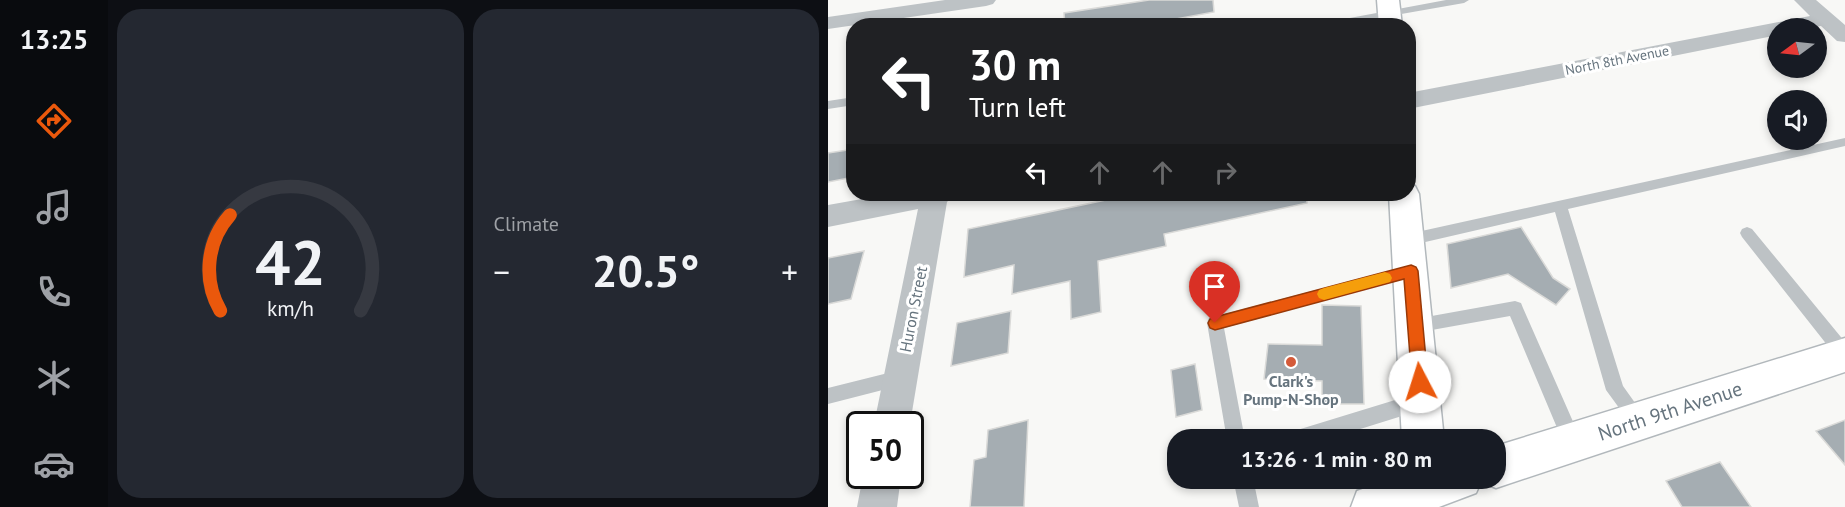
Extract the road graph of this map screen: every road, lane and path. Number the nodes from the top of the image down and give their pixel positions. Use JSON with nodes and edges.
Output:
{"nodes":[{"id":1,"x":1464,"y":0,"type":"edge"},
{"id":2,"x":1803,"y":0,"type":"edge"},
{"id":3,"x":975,"y":1,"type":"edge"},
{"id":4,"x":1389,"y":13,"type":"edge"},
{"id":5,"x":861,"y":18,"type":"edge"},
{"id":6,"x":968,"y":18,"type":"edge"},
{"id":7,"x":1359,"y":18,"type":"edge"},
{"id":8,"x":1824,"y":18,"type":"edge"},
{"id":9,"x":846,"y":20,"type":"edge"},
{"id":10,"x":1827,"y":21,"type":"edge"},
{"id":11,"x":828,"y":23,"type":"edge"},
{"id":12,"x":1767,"y":30,"type":"edge"},
{"id":13,"x":1845,"y":36,"type":"edge"},
{"id":14,"x":1416,"y":99,"type":"edge"},
{"id":15,"x":846,"y":102,"type":"edge"},
{"id":16,"x":828,"y":105,"type":"edge"},
{"id":17,"x":1845,"y":142,"type":"edge"},
{"id":18,"x":902,"y":201,"type":"edge"},
{"id":19,"x":936,"y":201,"type":"edge"},
{"id":20,"x":1405,"y":201,"type":"edge"},
{"id":21,"x":1560,"y":206,"type":"junction"},
{"id":22,"x":828,"y":216,"type":"edge"},
{"id":23,"x":1747,"y":233,"type":"dead end"},
{"id":24,"x":1410,"y":255,"type":"junction"},
{"id":25,"x":1415,"y":327,"type":"junction"},
{"id":26,"x":1845,"y":355,"type":"edge"},
{"id":27,"x":900,"y":378,"type":"junction"},
{"id":28,"x":828,"y":396,"type":"edge"},
{"id":29,"x":1421,"y":401,"type":"junction"},
{"id":30,"x":894,"y":411,"type":"edge"},
{"id":31,"x":1639,"y":421,"type":"junction"},
{"id":32,"x":1234,"y":429,"type":"edge"},
{"id":33,"x":1330,"y":429,"type":"edge"},
{"id":34,"x":1422,"y":429,"type":"edge"},
{"id":35,"x":1573,"y":442,"type":"junction"},
{"id":36,"x":1506,"y":465,"type":"edge"},
{"id":37,"x":880,"y":489,"type":"edge"},
{"id":38,"x":1245,"y":489,"type":"edge"},
{"id":39,"x":1435,"y":489,"type":"edge"},
{"id":40,"x":877,"y":507,"type":"edge"},
{"id":41,"x":1249,"y":507,"type":"edge"},
{"id":42,"x":1373,"y":507,"type":"edge"}],
"edges":[{"from":1,"to":4,"type":"lane"},
{"from":2,"to":8,"type":"street"},
{"from":3,"to":5,"type":"street"},
{"from":3,"to":6,"type":"street"},
{"from":4,"to":7,"type":"lane"},
{"from":9,"to":11,"type":"street"},
{"from":10,"to":13,"type":"street"},
{"from":12,"to":14,"type":"street","name":"North 8th Avenue"},
{"from":15,"to":16,"type":"lane"},
{"from":17,"to":21,"type":"lane"},
{"from":18,"to":22,"type":"street"},
{"from":19,"to":27,"type":"street","name":"Huron Street"},
{"from":20,"to":24,"type":"street"},
{"from":21,"to":24,"type":"lane"},
{"from":21,"to":31,"type":"lane"},
{"from":23,"to":26,"type":"lane"},
{"from":24,"to":25,"type":"street"},
{"from":24,"to":32,"type":"lane"},
{"from":25,"to":29,"type":"street"},
{"from":25,"to":35,"type":"lane"},
{"from":26,"to":31,"type":"street","name":"North 9th Avenue"},
{"from":27,"to":28,"type":"lane"},
{"from":27,"to":30,"type":"street","name":"Huron Street"},
{"from":29,"to":33,"type":"lane"},
{"from":29,"to":34,"type":"street"},
{"from":31,"to":35,"type":"street","name":"North 9th Avenue"},
{"from":35,"to":36,"type":"street","name":"North 9th Avenue"},
{"from":37,"to":40,"type":"street"},
{"from":38,"to":41,"type":"lane"},
{"from":39,"to":42,"type":"street"}]}
